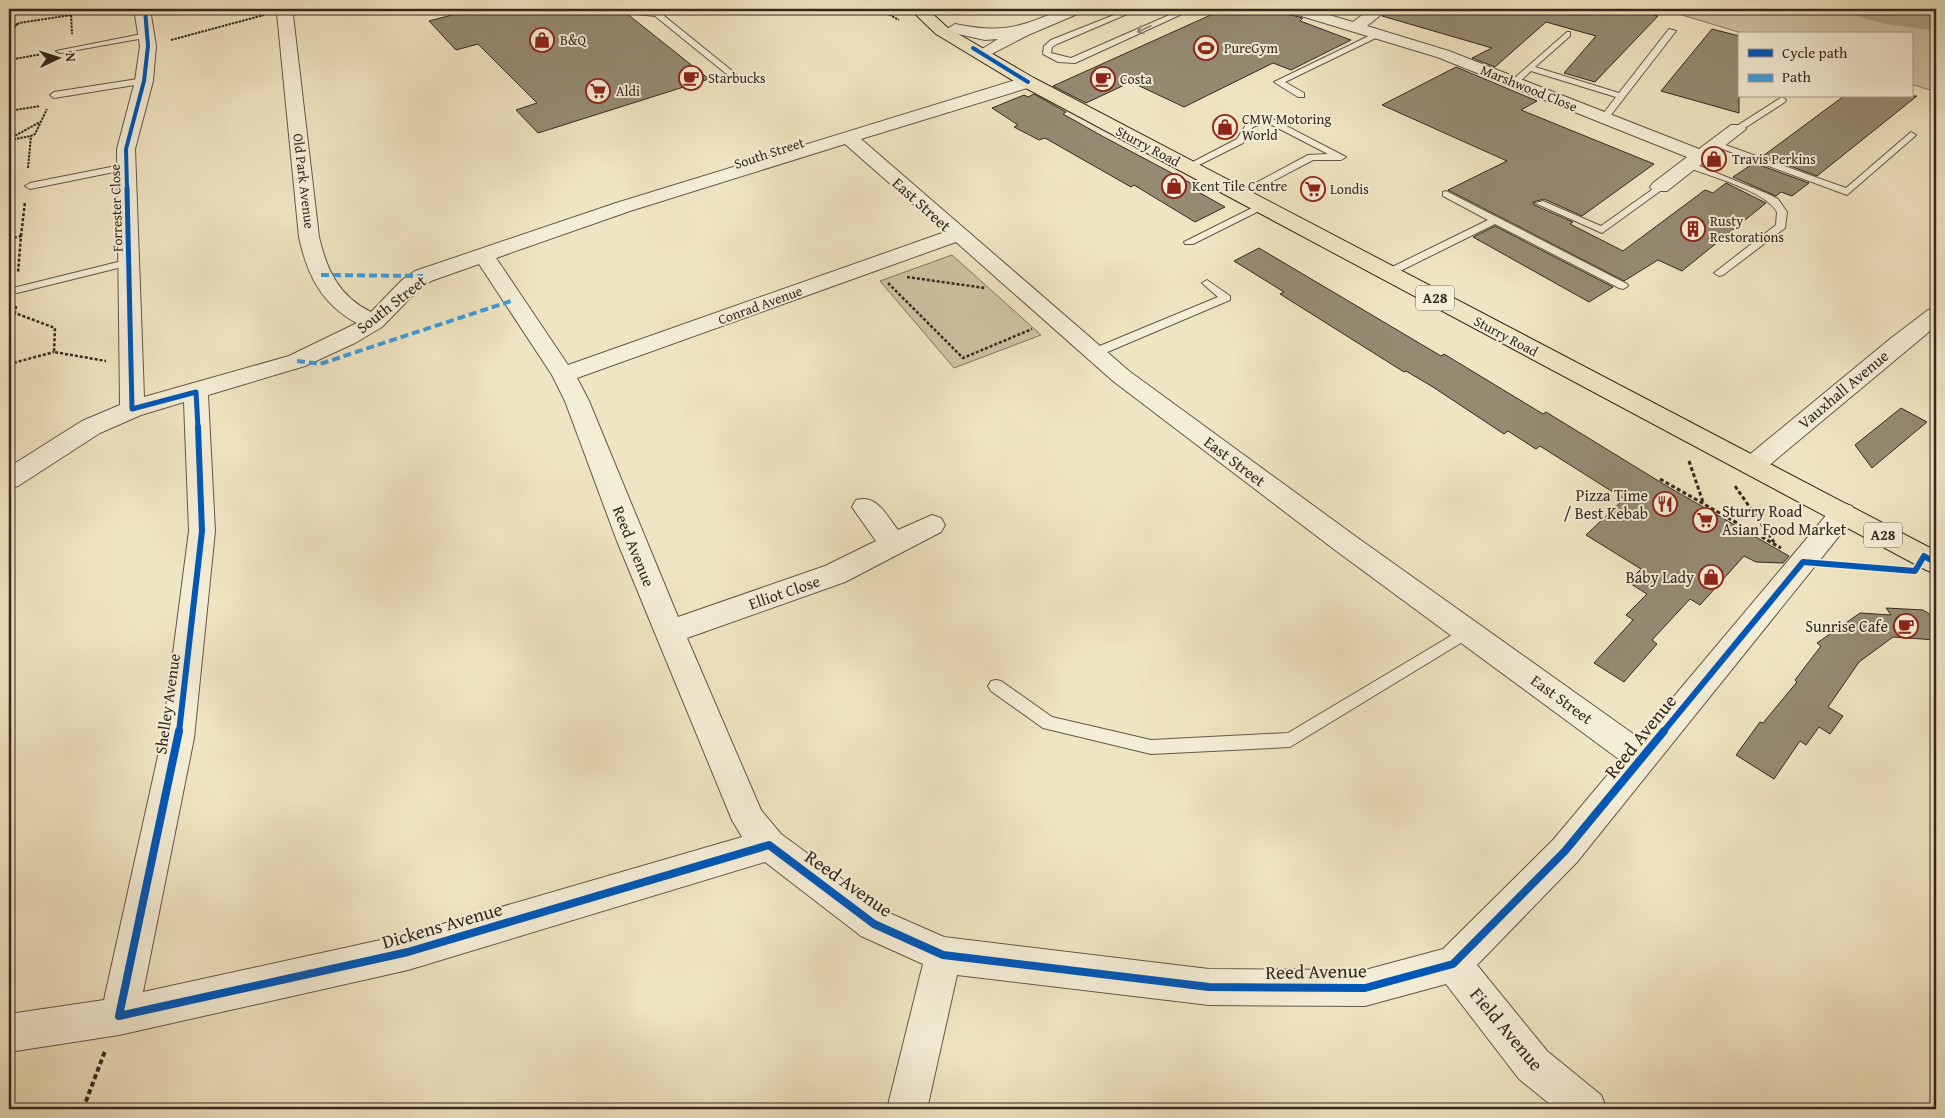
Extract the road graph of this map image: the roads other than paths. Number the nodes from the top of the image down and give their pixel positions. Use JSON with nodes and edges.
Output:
{"nodes":[{"id":1,"x":142,"y":9,"type":"edge"},
{"id":2,"x":634,"y":9,"type":"edge"},
{"id":3,"x":677,"y":9,"type":"edge"},
{"id":4,"x":918,"y":9,"type":"edge"},
{"id":5,"x":937,"y":9,"type":"edge"},
{"id":6,"x":1077,"y":9,"type":"edge"},
{"id":7,"x":1135,"y":9,"type":"edge"},
{"id":8,"x":1189,"y":9,"type":"edge"},
{"id":9,"x":1293,"y":9,"type":"edge"},
{"id":10,"x":1380,"y":9,"type":"edge"},
{"id":11,"x":282,"y":10,"type":"edge"},
{"id":12,"x":657,"y":14,"type":"junction"},
{"id":13,"x":1356,"y":27,"type":"junction"},
{"id":14,"x":955,"y":29,"type":"junction"},
{"id":15,"x":1672,"y":31,"type":"dead end"},
{"id":16,"x":1022,"y":32,"type":"junction"},
{"id":17,"x":1380,"y":34,"type":"junction"},
{"id":18,"x":1568,"y":34,"type":"dead end"},
{"id":19,"x":148,"y":40,"type":"junction"},
{"id":20,"x":60,"y":51,"type":"road end"},
{"id":21,"x":977,"y":51,"type":"junction"},
{"id":22,"x":1529,"y":68,"type":"junction"},
{"id":23,"x":732,"y":74,"type":"dead end"},
{"id":24,"x":144,"y":80,"type":"junction"},
{"id":25,"x":1028,"y":82,"type":"junction"},
{"id":26,"x":1514,"y":82,"type":"junction"},
{"id":27,"x":54,"y":95,"type":"dead end"},
{"id":28,"x":1301,"y":95,"type":"dead end"},
{"id":29,"x":1621,"y":96,"type":"junction"},
{"id":30,"x":1782,"y":100,"type":"dead end"},
{"id":31,"x":1604,"y":118,"type":"junction"},
{"id":32,"x":1737,"y":129,"type":"joint"},
{"id":33,"x":1911,"y":134,"type":"dead end"},
{"id":34,"x":843,"y":140,"type":"junction"},
{"id":35,"x":1714,"y":144,"type":"junction"},
{"id":36,"x":1695,"y":160,"type":"junction"},
{"id":37,"x":126,"y":167,"type":"junction"},
{"id":38,"x":1188,"y":167,"type":"junction"},
{"id":39,"x":30,"y":186,"type":"dead end"},
{"id":40,"x":1660,"y":187,"type":"joint"},
{"id":41,"x":1446,"y":194,"type":"dead end"},
{"id":42,"x":1240,"y":195,"type":"junction"},
{"id":43,"x":1540,"y":203,"type":"dead end"},
{"id":44,"x":1262,"y":206,"type":"junction"},
{"id":45,"x":1495,"y":220,"type":"junction"},
{"id":46,"x":957,"y":234,"type":"junction"},
{"id":47,"x":1189,"y":242,"type":"dead end"},
{"id":48,"x":485,"y":256,"type":"junction"},
{"id":49,"x":130,"y":262,"type":"junction"},
{"id":50,"x":1388,"y":273,"type":"junction"},
{"id":51,"x":1719,"y":273,"type":"dead end"},
{"id":52,"x":1207,"y":283,"type":"dead end"},
{"id":53,"x":1623,"y":286,"type":"dead end"},
{"id":54,"x":17,"y":290,"type":"road end"},
{"id":55,"x":1936,"y":315,"type":"edge"},
{"id":56,"x":374,"y":322,"type":"junction"},
{"id":57,"x":1094,"y":353,"type":"junction"},
{"id":58,"x":564,"y":375,"type":"junction"},
{"id":59,"x":196,"y":392,"type":"junction"},
{"id":60,"x":132,"y":410,"type":"junction"},
{"id":61,"x":1752,"y":466,"type":"junction"},
{"id":62,"x":9,"y":479,"type":"edge"},
{"id":63,"x":865,"y":507,"type":"dead end"},
{"id":64,"x":1843,"y":513,"type":"junction"},
{"id":65,"x":932,"y":525,"type":"dead end"},
{"id":66,"x":894,"y":544,"type":"junction"},
{"id":67,"x":1936,"y":563,"type":"edge"},
{"id":68,"x":1469,"y":631,"type":"junction"},
{"id":69,"x":670,"y":632,"type":"junction"},
{"id":70,"x":996,"y":686,"type":"dead end"},
{"id":71,"x":1641,"y":757,"type":"junction"},
{"id":72,"x":769,"y":844,"type":"junction"},
{"id":73,"x":943,"y":955,"type":"junction"},
{"id":74,"x":1453,"y":964,"type":"junction"},
{"id":75,"x":119,"y":1016,"type":"junction"},
{"id":76,"x":9,"y":1033,"type":"edge"},
{"id":77,"x":907,"y":1109,"type":"edge"},
{"id":78,"x":1587,"y":1109,"type":"edge"}],
"edges":[{"from":1,"to":19,"type":"street","name":"Forrester Close"},
{"from":2,"to":12,"type":"lane"},
{"from":3,"to":12,"type":"lane"},
{"from":4,"to":21,"type":"highway","name":"Sturry Road","number":"A28"},
{"from":5,"to":14,"type":"highway","name":"Sturry Road","number":"A28"},
{"from":6,"to":16,"type":"street"},
{"from":8,"to":7,"type":"lane","one_way":true},
{"from":9,"to":13,"type":"street","name":"Marshwood Close"},
{"from":10,"to":13,"type":"street"},
{"from":11,"to":56,"type":"street","name":"Old Park Avenue"},
{"from":12,"to":23,"type":"lane"},
{"from":13,"to":17,"type":"street","name":"Marshwood Close"},
{"from":14,"to":16,"type":"street"},
{"from":14,"to":21,"type":"highway","name":"Sturry Road","number":"A28"},
{"from":15,"to":29,"type":"lane"},
{"from":16,"to":21,"type":"street"},
{"from":17,"to":26,"type":"street","name":"Marshwood Close"},
{"from":17,"to":28,"type":"lane"},
{"from":18,"to":22,"type":"lane"},
{"from":19,"to":20,"type":"lane"},
{"from":19,"to":24,"type":"street","name":"Forrester Close"},
{"from":21,"to":25,"type":"highway","name":"Sturry Road","number":"A28"},
{"from":22,"to":26,"type":"lane"},
{"from":22,"to":29,"type":"lane"},
{"from":24,"to":27,"type":"lane"},
{"from":24,"to":37,"type":"street","name":"Forrester Close"},
{"from":25,"to":34,"type":"street","name":"South Street"},
{"from":25,"to":38,"type":"highway","name":"Sturry Road","number":"A28"},
{"from":26,"to":31,"type":"street","name":"Marshwood Close"},
{"from":29,"to":31,"type":"lane"},
{"from":30,"to":32,"type":"lane"},
{"from":31,"to":36,"type":"street","name":"Marshwood Close"},
{"from":32,"to":35,"type":"street"},
{"from":33,"to":35,"type":"lane"},
{"from":34,"to":46,"type":"street","name":"East Street"},
{"from":34,"to":48,"type":"street","name":"South Street"},
{"from":35,"to":36,"type":"street"},
{"from":36,"to":40,"type":"street"},
{"from":36,"to":51,"type":"lane"},
{"from":37,"to":39,"type":"lane"},
{"from":37,"to":49,"type":"street","name":"Forrester Close"},
{"from":38,"to":42,"type":"highway","name":"Sturry Road","number":"A28"},
{"from":38,"to":42,"type":"lane"},
{"from":40,"to":43,"type":"lane"},
{"from":41,"to":45,"type":"lane"},
{"from":42,"to":44,"type":"highway","name":"Sturry Road","number":"A28"},
{"from":44,"to":47,"type":"lane"},
{"from":44,"to":50,"type":"highway","name":"Sturry Road","number":"A28"},
{"from":45,"to":50,"type":"lane"},
{"from":45,"to":53,"type":"lane"},
{"from":46,"to":57,"type":"street","name":"East Street"},
{"from":46,"to":58,"type":"street","name":"Conrad Avenue"},
{"from":48,"to":56,"type":"street","name":"South Street"},
{"from":48,"to":58,"type":"street","name":"Reed Avenue"},
{"from":49,"to":54,"type":"lane"},
{"from":49,"to":60,"type":"street","name":"Forrester Close"},
{"from":50,"to":61,"type":"highway","name":"Sturry Road","number":"A28"},
{"from":52,"to":57,"type":"lane"},
{"from":55,"to":61,"type":"street","name":"Vauxhall Avenue"},
{"from":56,"to":59,"type":"street","name":"South Street"},
{"from":57,"to":68,"type":"street","name":"East Street"},
{"from":58,"to":69,"type":"street","name":"Reed Avenue"},
{"from":59,"to":60,"type":"street","name":"South Street"},
{"from":59,"to":75,"type":"street","name":"Shelley Avenue"},
{"from":60,"to":62,"type":"street"},
{"from":61,"to":64,"type":"highway","name":"Sturry Road","number":"A28"},
{"from":63,"to":66,"type":"street"},
{"from":64,"to":67,"type":"highway","name":"Sturry Road","number":"A28"},
{"from":64,"to":71,"type":"street","name":"Reed Avenue"},
{"from":65,"to":66,"type":"street","name":"Elliot Close"},
{"from":66,"to":69,"type":"street","name":"Elliot Close"},
{"from":68,"to":70,"type":"lane"},
{"from":68,"to":71,"type":"street","name":"East Street"},
{"from":69,"to":72,"type":"street","name":"Reed Avenue"},
{"from":71,"to":74,"type":"street","name":"Reed Avenue"},
{"from":72,"to":73,"type":"street","name":"Reed Avenue"},
{"from":72,"to":75,"type":"street","name":"Dickens Avenue"},
{"from":73,"to":74,"type":"street","name":"Reed Avenue"},
{"from":73,"to":77,"type":"street"},
{"from":74,"to":78,"type":"street","name":"Field Avenue"},
{"from":75,"to":76,"type":"street","name":"Dickens Avenue"}]}
